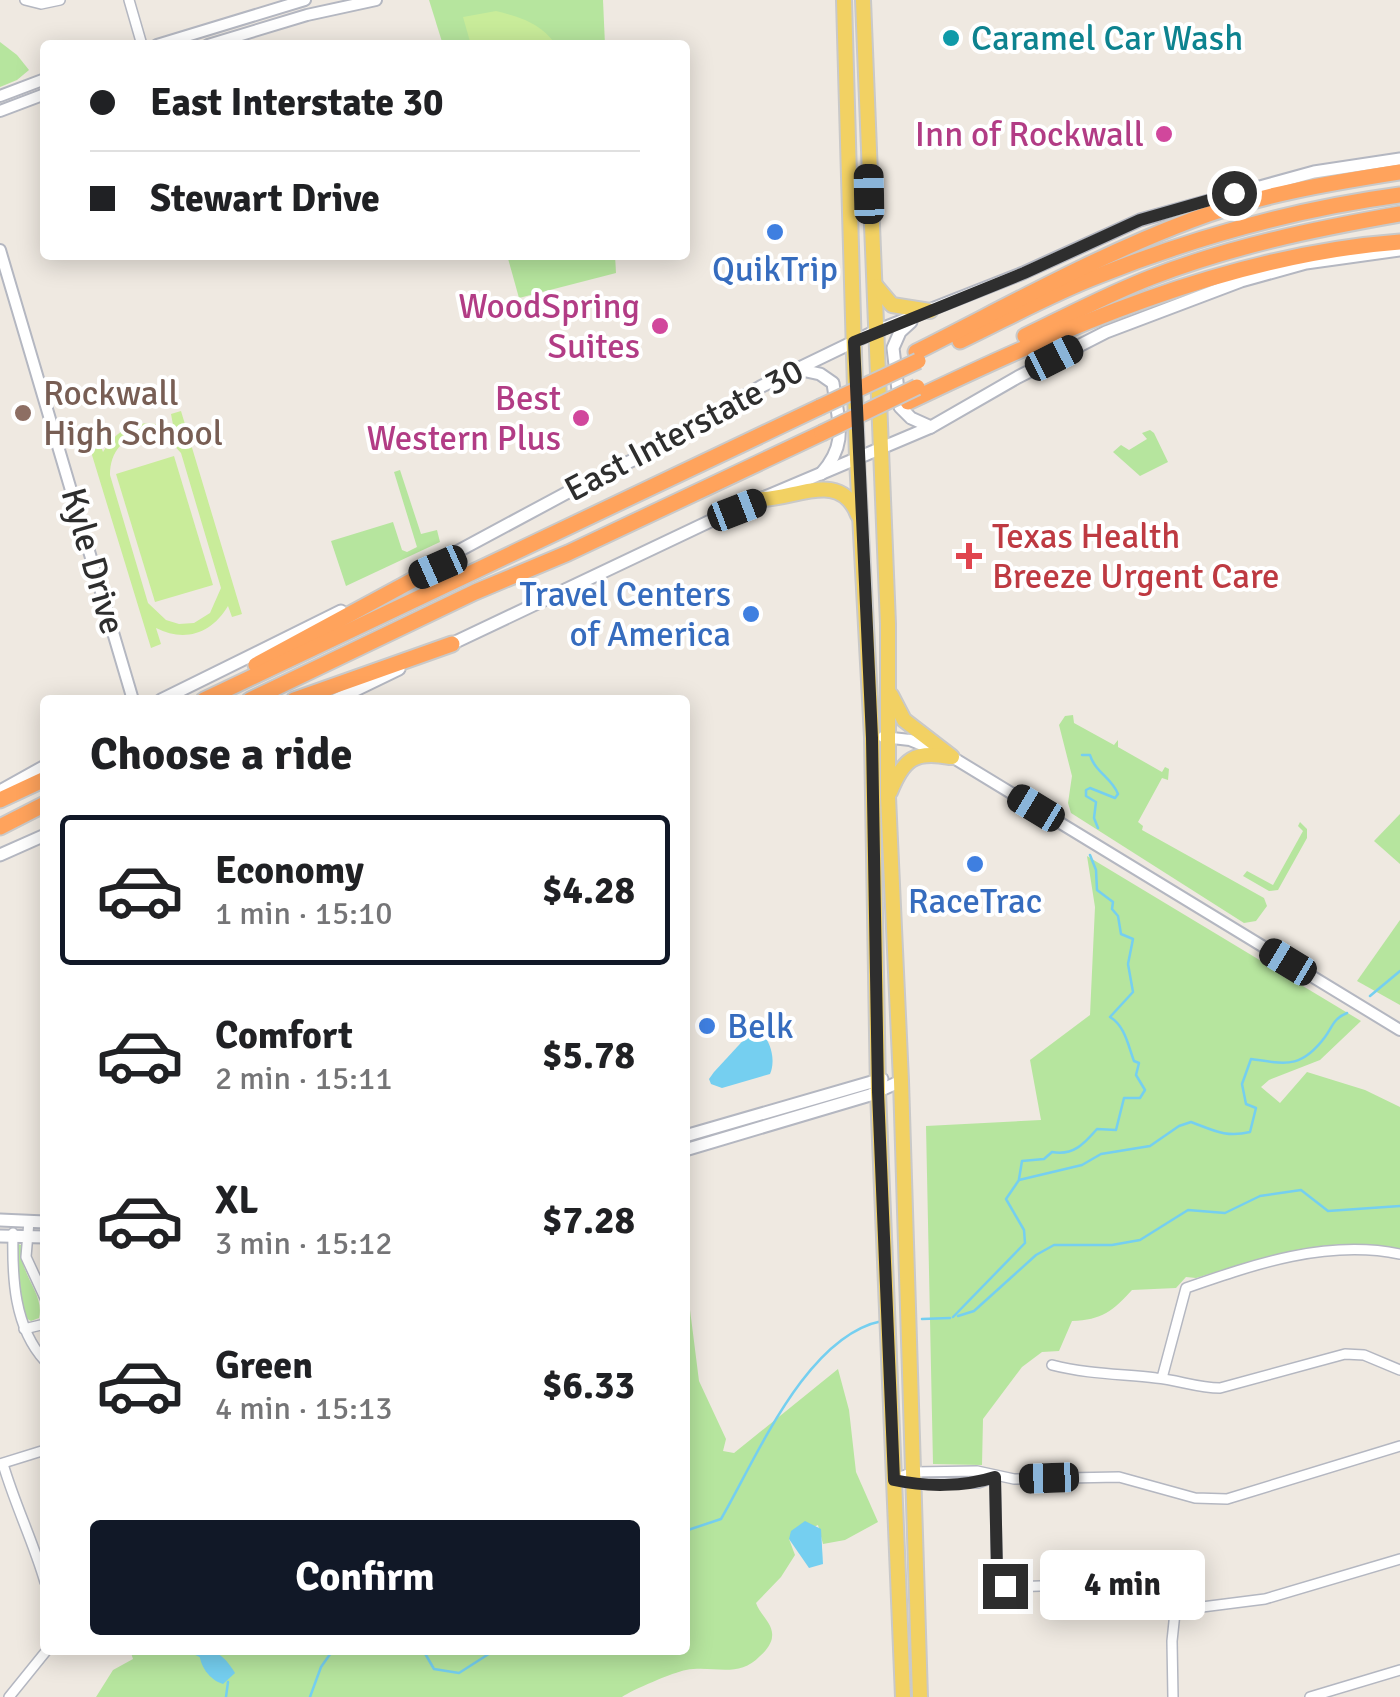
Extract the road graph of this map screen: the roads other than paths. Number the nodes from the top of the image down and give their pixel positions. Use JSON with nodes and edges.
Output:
{"nodes":[{"id":1,"x":25,"y":0,"type":"edge"},
{"id":2,"x":60,"y":0,"type":"edge"},
{"id":3,"x":129,"y":0,"type":"edge"},
{"id":4,"x":305,"y":0,"type":"edge"},
{"id":5,"x":376,"y":0,"type":"edge"},
{"id":6,"x":844,"y":0,"type":"edge"},
{"id":7,"x":860,"y":3,"type":"edge"},
{"id":8,"x":141,"y":40,"type":"edge"},
{"id":9,"x":173,"y":40,"type":"edge"},
{"id":10,"x":224,"y":40,"type":"edge"},
{"id":11,"x":40,"y":81,"type":"edge"},
{"id":12,"x":866,"y":93,"type":"junction"},
{"id":13,"x":847,"y":94,"type":"junction"},
{"id":14,"x":0,"y":96,"type":"edge"},
{"id":15,"x":40,"y":96,"type":"edge"},
{"id":16,"x":0,"y":112,"type":"edge"},
{"id":17,"x":1400,"y":158,"type":"edge"},
{"id":18,"x":1400,"y":172,"type":"edge"},
{"id":19,"x":1400,"y":195,"type":"edge"},
{"id":20,"x":1400,"y":214,"type":"edge"},
{"id":21,"x":1400,"y":242,"type":"edge"},
{"id":22,"x":0,"y":250,"type":"edge"},
{"id":23,"x":1400,"y":250,"type":"edge"},
{"id":24,"x":874,"y":282,"type":"junction"},
{"id":25,"x":924,"y":313,"type":"junction"},
{"id":26,"x":876,"y":332,"type":"junction"},
{"id":27,"x":854,"y":342,"type":"junction"},
{"id":28,"x":916,"y":357,"type":"junction"},
{"id":29,"x":796,"y":369,"type":"junction"},
{"id":30,"x":901,"y":400,"type":"junction"},
{"id":31,"x":931,"y":426,"type":"junction"},
{"id":32,"x":880,"y":450,"type":"junction"},
{"id":33,"x":857,"y":460,"type":"junction"},
{"id":34,"x":818,"y":477,"type":"junction"},
{"id":35,"x":763,"y":500,"type":"junction"},
{"id":36,"x":860,"y":520,"type":"junction"},
{"id":37,"x":438,"y":567,"type":"junction"},
{"id":38,"x":452,"y":644,"type":"junction"},
{"id":39,"x":889,"y":688,"type":"junction"},
{"id":40,"x":132,"y":695,"type":"edge"},
{"id":41,"x":171,"y":695,"type":"edge"},
{"id":42,"x":208,"y":695,"type":"edge"},
{"id":43,"x":212,"y":695,"type":"edge"},
{"id":44,"x":261,"y":695,"type":"edge"},
{"id":45,"x":308,"y":695,"type":"edge"},
{"id":46,"x":345,"y":695,"type":"edge"},
{"id":47,"x":888,"y":736,"type":"junction"},
{"id":48,"x":872,"y":738,"type":"junction"},
{"id":49,"x":952,"y":758,"type":"junction"},
{"id":50,"x":40,"y":769,"type":"edge"},
{"id":51,"x":40,"y":781,"type":"edge"},
{"id":52,"x":0,"y":791,"type":"edge"},
{"id":53,"x":888,"y":797,"type":"junction"},
{"id":54,"x":0,"y":800,"type":"edge"},
{"id":55,"x":40,"y":807,"type":"edge"},
{"id":56,"x":0,"y":827,"type":"edge"},
{"id":57,"x":40,"y":837,"type":"edge"},
{"id":58,"x":0,"y":855,"type":"edge"},
{"id":59,"x":874,"y":905,"type":"junction"},
{"id":60,"x":897,"y":991,"type":"junction"},
{"id":61,"x":1400,"y":1030,"type":"edge"},
{"id":62,"x":901,"y":1081,"type":"junction"},
{"id":63,"x":878,"y":1085,"type":"junction"},
{"id":64,"x":739,"y":1127,"type":"junction"},
{"id":65,"x":690,"y":1135,"type":"edge"},
{"id":66,"x":690,"y":1147,"type":"edge"},
{"id":67,"x":0,"y":1220,"type":"edge"},
{"id":68,"x":15,"y":1221,"type":"junction"},
{"id":69,"x":29,"y":1221,"type":"junction"},
{"id":70,"x":40,"y":1222,"type":"edge"},
{"id":71,"x":6,"y":1236,"type":"edge"},
{"id":72,"x":27,"y":1237,"type":"junction"},
{"id":73,"x":40,"y":1237,"type":"edge"},
{"id":74,"x":1400,"y":1254,"type":"edge"},
{"id":75,"x":40,"y":1287,"type":"edge"},
{"id":76,"x":40,"y":1325,"type":"edge"},
{"id":77,"x":24,"y":1329,"type":"junction"},
{"id":78,"x":40,"y":1354,"type":"edge"},
{"id":79,"x":1052,"y":1365,"type":"dead end"},
{"id":80,"x":1400,"y":1370,"type":"edge"},
{"id":81,"x":1162,"y":1378,"type":"junction"},
{"id":82,"x":1400,"y":1446,"type":"edge"},
{"id":83,"x":40,"y":1452,"type":"edge"},
{"id":84,"x":1,"y":1464,"type":"edge"},
{"id":85,"x":995,"y":1477,"type":"junction"},
{"id":86,"x":914,"y":1478,"type":"junction"},
{"id":87,"x":894,"y":1480,"type":"junction"},
{"id":88,"x":1400,"y":1560,"type":"edge"},
{"id":89,"x":40,"y":1564,"type":"edge"},
{"id":90,"x":1176,"y":1602,"type":"junction"},
{"id":91,"x":43,"y":1655,"type":"edge"},
{"id":92,"x":1400,"y":1670,"type":"edge"},
{"id":93,"x":9,"y":1697,"type":"edge"},
{"id":94,"x":903,"y":1697,"type":"edge"},
{"id":95,"x":920,"y":1697,"type":"edge"},
{"id":96,"x":1174,"y":1697,"type":"edge"},
{"id":97,"x":1310,"y":1697,"type":"edge"}],
"edges":[{"from":1,"to":2,"type":"street"},
{"from":3,"to":8,"type":"street"},
{"from":4,"to":9,"type":"street"},
{"from":5,"to":10,"type":"street"},
{"from":6,"to":13,"type":"main road"},
{"from":7,"to":12,"type":"main road"},
{"from":11,"to":14,"type":"street"},
{"from":12,"to":13,"type":"main road"},
{"from":12,"to":24,"type":"main road"},
{"from":13,"to":27,"type":"main road"},
{"from":15,"to":16,"type":"street"},
{"from":17,"to":25,"type":"main road","name":"East Interstate 30"},
{"from":18,"to":28,"type":"highway"},
{"from":19,"to":28,"type":"highway"},
{"from":20,"to":30,"type":"highway","bridge":true},
{"from":21,"to":30,"type":"highway"},
{"from":22,"to":40,"type":"street","name":"Kyle Drive"},
{"from":23,"to":31,"type":"main road"},
{"from":24,"to":25,"type":"main road"},
{"from":24,"to":26,"type":"main road"},
{"from":25,"to":26,"type":"main road","name":"East Interstate 30"},
{"from":25,"to":31,"type":"main road"},
{"from":26,"to":27,"type":"main road","name":"East Interstate 30"},
{"from":26,"to":32,"type":"main road"},
{"from":27,"to":29,"type":"main road","name":"East Interstate 30"},
{"from":27,"to":33,"type":"main road"},
{"from":28,"to":43,"type":"highway","bridge":true},
{"from":29,"to":34,"type":"main road"},
{"from":29,"to":37,"type":"main road","name":"East Interstate 30"},
{"from":30,"to":44,"type":"highway","bridge":true},
{"from":31,"to":32,"type":"main road"},
{"from":32,"to":33,"type":"main road"},
{"from":32,"to":39,"type":"main road"},
{"from":33,"to":34,"type":"main road"},
{"from":33,"to":36,"type":"main road"},
{"from":34,"to":35,"type":"main road"},
{"from":35,"to":36,"type":"main road"},
{"from":35,"to":38,"type":"main road"},
{"from":36,"to":48,"type":"main road"},
{"from":37,"to":41,"type":"main road","name":"East Interstate 30"},
{"from":37,"to":42,"type":"highway"},
{"from":38,"to":45,"type":"highway"},
{"from":38,"to":46,"type":"main road"},
{"from":39,"to":47,"type":"main road"},
{"from":39,"to":49,"type":"main road"},
{"from":47,"to":48,"type":"street"},
{"from":47,"to":49,"type":"street"},
{"from":47,"to":53,"type":"main road"},
{"from":48,"to":59,"type":"main road"},
{"from":49,"to":53,"type":"main road"},
{"from":49,"to":61,"type":"street"},
{"from":50,"to":52,"type":"main road"},
{"from":51,"to":54,"type":"highway"},
{"from":53,"to":60,"type":"main road"},
{"from":55,"to":56,"type":"highway"},
{"from":57,"to":58,"type":"main road"},
{"from":59,"to":60,"type":"main road"},
{"from":59,"to":63,"type":"main road"},
{"from":60,"to":62,"type":"main road"},
{"from":62,"to":63,"type":"main road"},
{"from":62,"to":86,"type":"main road"},
{"from":63,"to":64,"type":"main road"},
{"from":63,"to":87,"type":"main road"},
{"from":64,"to":65,"type":"main road"},
{"from":64,"to":66,"type":"main road"},
{"from":67,"to":68,"type":"main road"},
{"from":68,"to":69,"type":"main road"},
{"from":68,"to":71,"type":"street"},
{"from":69,"to":70,"type":"main road"},
{"from":69,"to":72,"type":"street"},
{"from":71,"to":72,"type":"main road"},
{"from":71,"to":77,"type":"street"},
{"from":72,"to":73,"type":"main road"},
{"from":72,"to":75,"type":"street"},
{"from":74,"to":81,"type":"street"},
{"from":76,"to":77,"type":"street"},
{"from":77,"to":78,"type":"street"},
{"from":79,"to":81,"type":"street"},
{"from":80,"to":81,"type":"street"},
{"from":82,"to":85,"type":"street"},
{"from":83,"to":84,"type":"street"},
{"from":84,"to":89,"type":"street"},
{"from":85,"to":86,"type":"street"},
{"from":85,"to":90,"type":"street"},
{"from":86,"to":87,"type":"street"},
{"from":86,"to":95,"type":"main road"},
{"from":87,"to":94,"type":"main road"},
{"from":88,"to":90,"type":"street"},
{"from":90,"to":96,"type":"street"},
{"from":91,"to":93,"type":"street"},
{"from":92,"to":97,"type":"street"}]}
